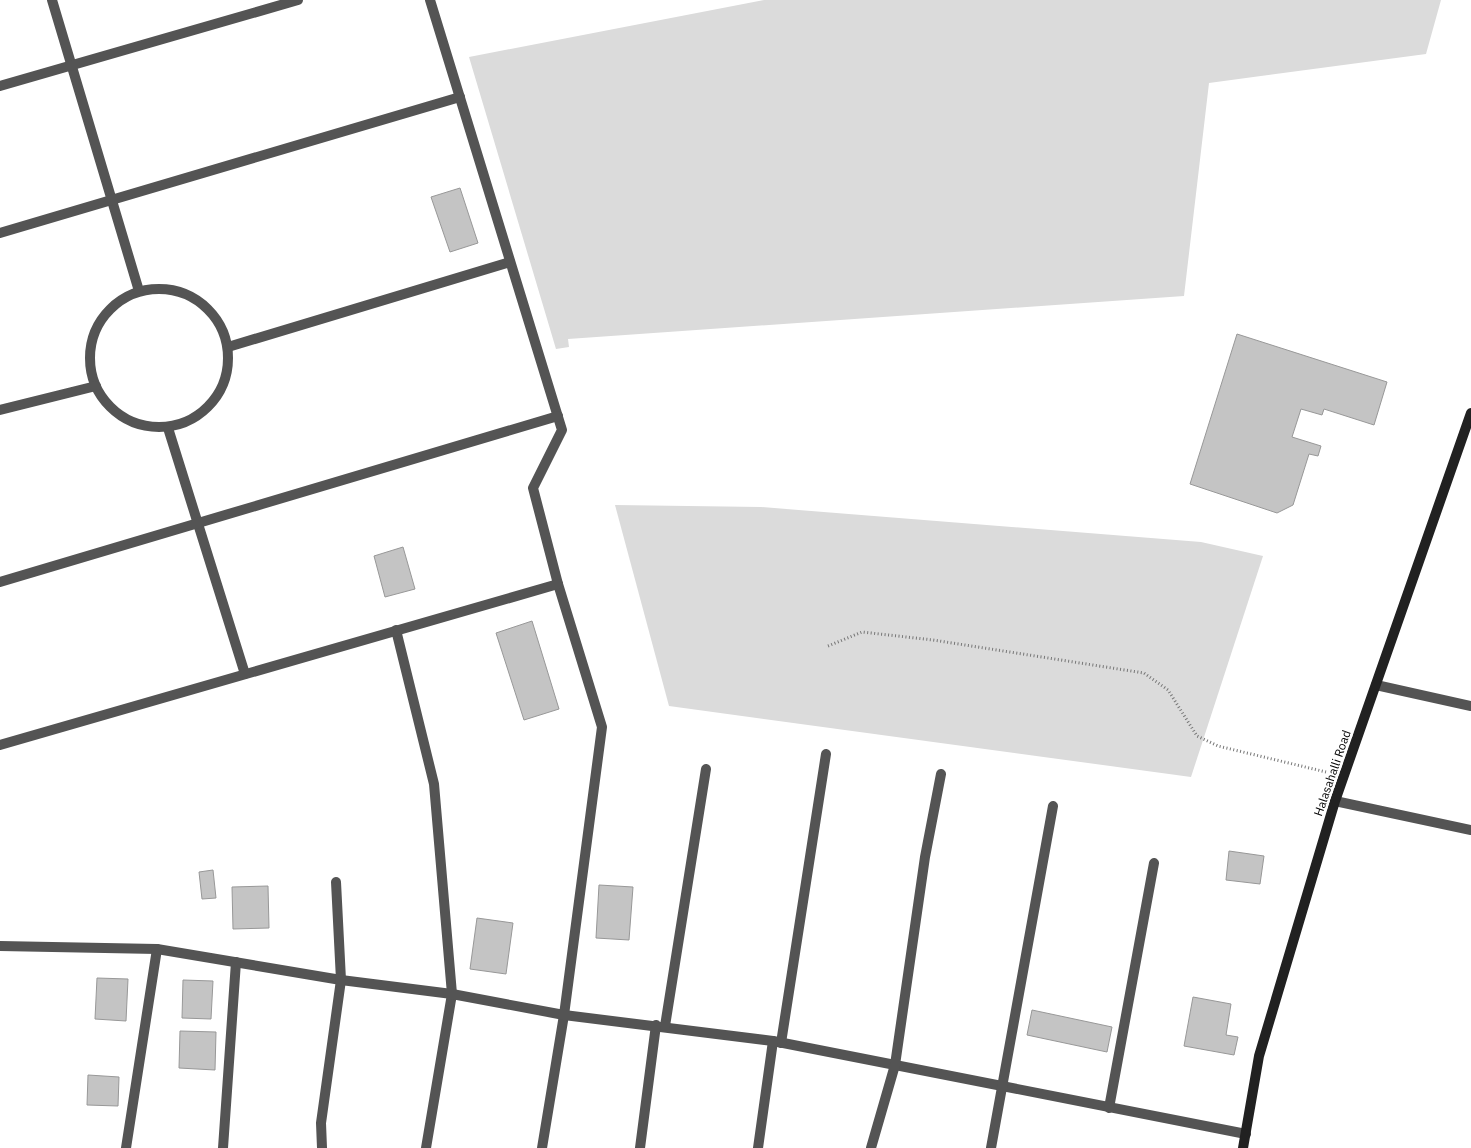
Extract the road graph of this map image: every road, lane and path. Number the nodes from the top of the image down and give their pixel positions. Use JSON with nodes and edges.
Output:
{"nodes":[{"id":1,"x":52,"y":0,"type":"edge"},
{"id":2,"x":298,"y":0,"type":"edge"},
{"id":3,"x":430,"y":0,"type":"edge"},
{"id":4,"x":72,"y":65,"type":"junction"},
{"id":5,"x":0,"y":86,"type":"edge"},
{"id":6,"x":460,"y":96,"type":"junction"},
{"id":7,"x":112,"y":200,"type":"junction"},
{"id":8,"x":0,"y":233,"type":"edge"},
{"id":9,"x":510,"y":262,"type":"junction"},
{"id":10,"x":139,"y":291,"type":"junction"},
{"id":11,"x":228,"y":347,"type":"junction"},
{"id":12,"x":96,"y":386,"type":"junction"},
{"id":13,"x":0,"y":410,"type":"edge"},
{"id":14,"x":1471,"y":413,"type":"edge"},
{"id":15,"x":558,"y":416,"type":"junction"},
{"id":16,"x":168,"y":428,"type":"junction"},
{"id":17,"x":198,"y":523,"type":"junction"},
{"id":18,"x":0,"y":582,"type":"edge"},
{"id":19,"x":558,"y":584,"type":"junction"},
{"id":20,"x":396,"y":630,"type":"junction"},
{"id":21,"x":828,"y":646,"type":"dead end"},
{"id":22,"x":245,"y":674,"type":"junction"},
{"id":23,"x":1376,"y":685,"type":"junction"},
{"id":24,"x":1471,"y":706,"type":"edge"},
{"id":25,"x":0,"y":745,"type":"edge"},
{"id":26,"x":826,"y":754,"type":"dead end"},
{"id":27,"x":706,"y":769,"type":"dead end"},
{"id":28,"x":941,"y":774,"type":"dead end"},
{"id":29,"x":1344,"y":777,"type":"junction"},
{"id":30,"x":1335,"y":801,"type":"junction"},
{"id":31,"x":1053,"y":806,"type":"dead end"},
{"id":32,"x":1471,"y":830,"type":"edge"},
{"id":33,"x":1154,"y":862,"type":"dead end"},
{"id":34,"x":336,"y":882,"type":"dead end"},
{"id":35,"x":0,"y":946,"type":"edge"},
{"id":36,"x":156,"y":949,"type":"junction"},
{"id":37,"x":236,"y":962,"type":"junction"},
{"id":38,"x":341,"y":980,"type":"junction"},
{"id":39,"x":452,"y":994,"type":"junction"},
{"id":40,"x":564,"y":1014,"type":"junction"},
{"id":41,"x":661,"y":1026,"type":"junction"},
{"id":42,"x":777,"y":1042,"type":"junction"},
{"id":43,"x":895,"y":1065,"type":"junction"},
{"id":44,"x":1003,"y":1086,"type":"junction"},
{"id":45,"x":1109,"y":1108,"type":"junction"},
{"id":46,"x":1246,"y":1134,"type":"junction"},
{"id":47,"x":126,"y":1148,"type":"edge"},
{"id":48,"x":223,"y":1148,"type":"edge"},
{"id":49,"x":322,"y":1148,"type":"edge"},
{"id":50,"x":426,"y":1148,"type":"edge"},
{"id":51,"x":542,"y":1148,"type":"edge"},
{"id":52,"x":640,"y":1148,"type":"edge"},
{"id":53,"x":758,"y":1148,"type":"edge"},
{"id":54,"x":872,"y":1148,"type":"edge"},
{"id":55,"x":991,"y":1148,"type":"edge"},
{"id":56,"x":1243,"y":1148,"type":"edge"}],
"edges":[{"from":1,"to":4,"type":"street"},
{"from":2,"to":4,"type":"street"},
{"from":3,"to":6,"type":"street"},
{"from":4,"to":5,"type":"street"},
{"from":4,"to":7,"type":"street"},
{"from":6,"to":7,"type":"street"},
{"from":6,"to":9,"type":"street"},
{"from":7,"to":8,"type":"street"},
{"from":7,"to":10,"type":"street"},
{"from":9,"to":11,"type":"street"},
{"from":9,"to":15,"type":"street"},
{"from":10,"to":11,"type":"street"},
{"from":10,"to":12,"type":"street"},
{"from":11,"to":16,"type":"street"},
{"from":12,"to":13,"type":"street"},
{"from":12,"to":16,"type":"street"},
{"from":14,"to":23,"type":"main road","name":"Halasahalli Road"},
{"from":15,"to":17,"type":"street"},
{"from":15,"to":19,"type":"street"},
{"from":16,"to":17,"type":"street"},
{"from":17,"to":18,"type":"street"},
{"from":17,"to":22,"type":"street"},
{"from":19,"to":20,"type":"street"},
{"from":19,"to":40,"type":"street"},
{"from":20,"to":22,"type":"street"},
{"from":20,"to":39,"type":"street"},
{"from":21,"to":29,"type":"path"},
{"from":22,"to":25,"type":"street"},
{"from":23,"to":24,"type":"street"},
{"from":23,"to":29,"type":"main road","name":"Halasahalli Road"},
{"from":26,"to":42,"type":"street"},
{"from":27,"to":41,"type":"street"},
{"from":28,"to":43,"type":"street"},
{"from":29,"to":30,"type":"main road","name":"Halasahalli Road"},
{"from":30,"to":32,"type":"street"},
{"from":30,"to":46,"type":"main road","name":"Halasahalli Road"},
{"from":31,"to":44,"type":"street"},
{"from":33,"to":45,"type":"street"},
{"from":34,"to":38,"type":"street"},
{"from":35,"to":36,"type":"street"},
{"from":36,"to":37,"type":"street"},
{"from":36,"to":47,"type":"street"},
{"from":37,"to":38,"type":"street"},
{"from":37,"to":48,"type":"street"},
{"from":38,"to":39,"type":"street"},
{"from":38,"to":49,"type":"street"},
{"from":39,"to":40,"type":"street"},
{"from":39,"to":50,"type":"street"},
{"from":40,"to":41,"type":"street"},
{"from":40,"to":51,"type":"street"},
{"from":41,"to":42,"type":"street"},
{"from":41,"to":52,"type":"street"},
{"from":42,"to":43,"type":"street"},
{"from":42,"to":53,"type":"street"},
{"from":43,"to":44,"type":"street"},
{"from":43,"to":54,"type":"street"},
{"from":44,"to":45,"type":"street"},
{"from":44,"to":55,"type":"street"},
{"from":45,"to":46,"type":"street"},
{"from":46,"to":56,"type":"main road","name":"Halasahalli Road"}]}
